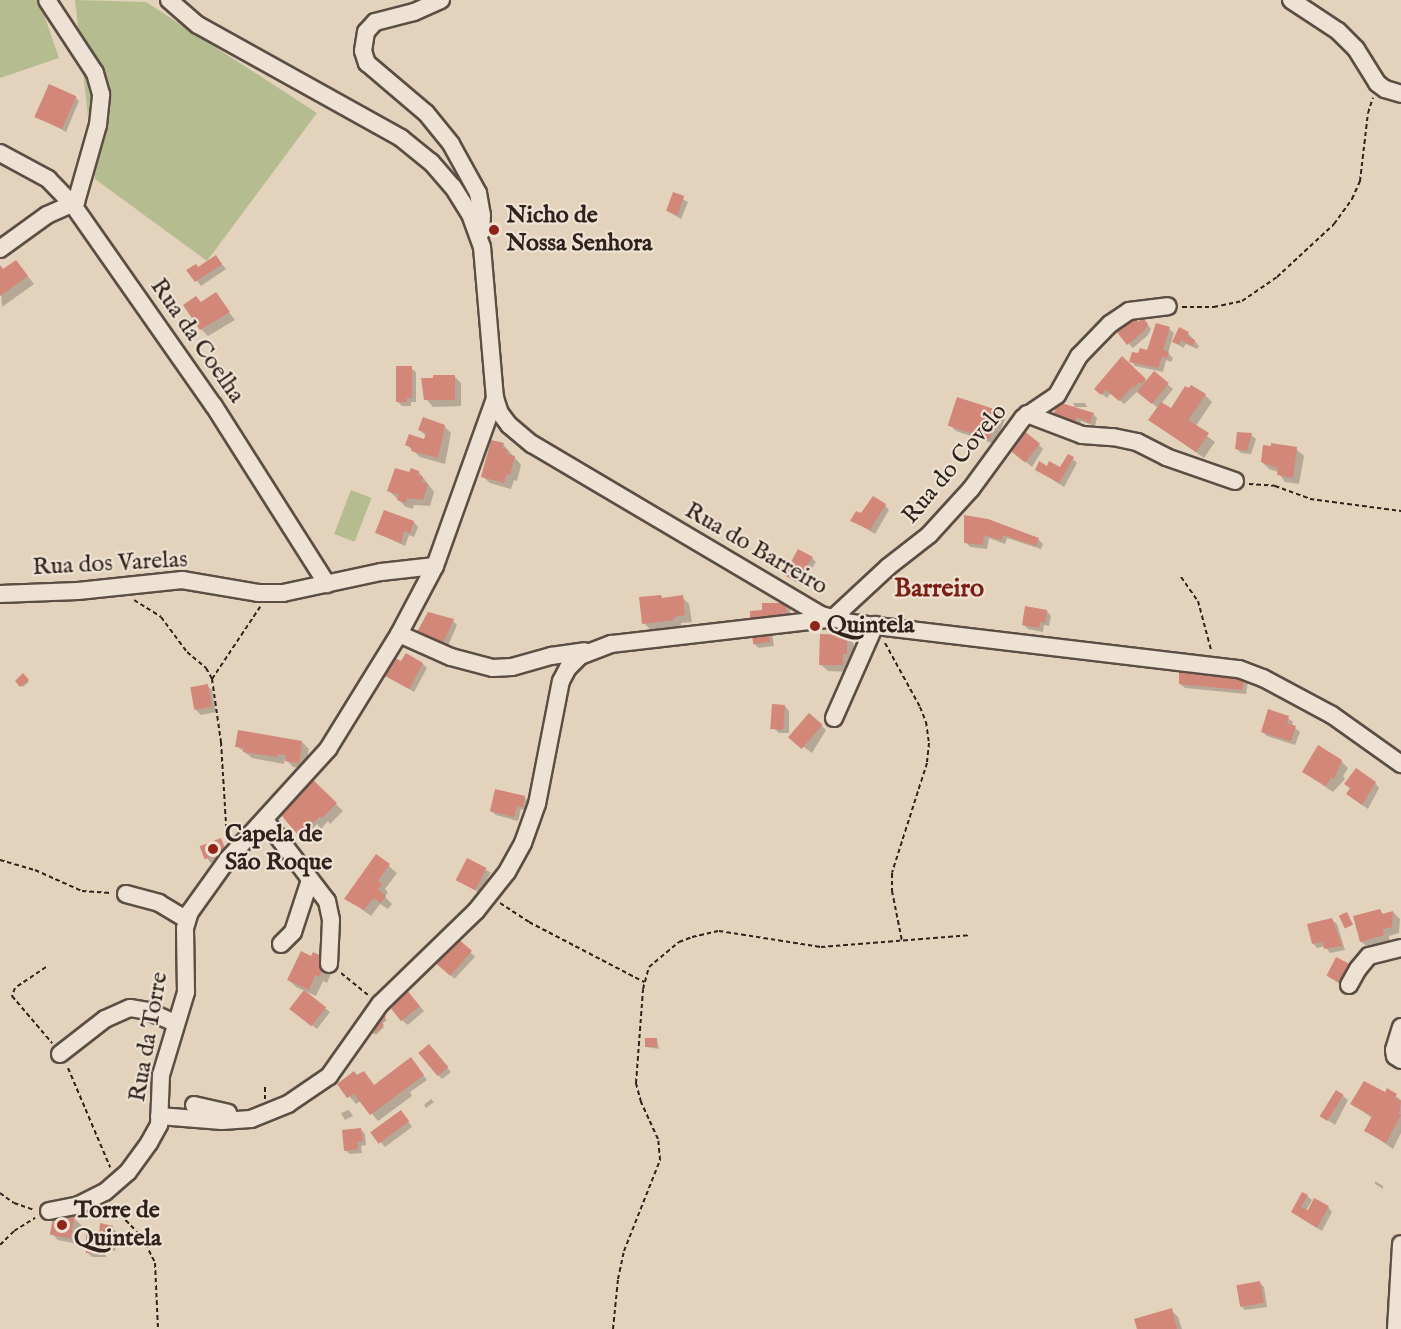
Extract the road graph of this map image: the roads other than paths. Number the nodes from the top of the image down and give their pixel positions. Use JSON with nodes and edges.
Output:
{"nodes":[{"id":1,"x":47,"y":0,"type":"edge"},
{"id":2,"x":169,"y":0,"type":"edge"},
{"id":3,"x":441,"y":0,"type":"edge"},
{"id":4,"x":1291,"y":0,"type":"edge"},
{"id":5,"x":1401,"y":94,"type":"edge"},
{"id":6,"x":0,"y":153,"type":"edge"},
{"id":7,"x":73,"y":205,"type":"junction"},
{"id":8,"x":480,"y":242,"type":"junction"},
{"id":9,"x":0,"y":249,"type":"edge"},
{"id":10,"x":1168,"y":306,"type":"road end"},
{"id":11,"x":495,"y":398,"type":"junction"},
{"id":12,"x":1028,"y":414,"type":"junction"},
{"id":13,"x":1235,"y":481,"type":"road end"},
{"id":14,"x":435,"y":566,"type":"junction"},
{"id":15,"x":327,"y":584,"type":"junction"},
{"id":16,"x":0,"y":594,"type":"edge"},
{"id":17,"x":832,"y":619,"type":"junction"},
{"id":18,"x":875,"y":625,"type":"junction"},
{"id":19,"x":399,"y":634,"type":"junction"},
{"id":20,"x":589,"y":651,"type":"junction"},
{"id":21,"x":834,"y":718,"type":"dead end"},
{"id":22,"x":1401,"y":764,"type":"edge"},
{"id":23,"x":265,"y":820,"type":"junction"},
{"id":24,"x":310,"y":880,"type":"junction"},
{"id":25,"x":126,"y":894,"type":"road end"},
{"id":26,"x":187,"y":920,"type":"junction"},
{"id":27,"x":281,"y":944,"type":"dead end"},
{"id":28,"x":1401,"y":948,"type":"edge"},
{"id":29,"x":329,"y":964,"type":"road end"},
{"id":30,"x":1349,"y":985,"type":"dead end"},
{"id":31,"x":175,"y":1023,"type":"junction"},
{"id":32,"x":1401,"y":1027,"type":"edge"},
{"id":33,"x":60,"y":1054,"type":"dead end"},
{"id":34,"x":1401,"y":1060,"type":"edge"},
{"id":35,"x":296,"y":1100,"type":"junction"},
{"id":36,"x":194,"y":1105,"type":"dead end"},
{"id":37,"x":159,"y":1116,"type":"junction"},
{"id":38,"x":49,"y":1211,"type":"road end"},
{"id":39,"x":1401,"y":1244,"type":"edge"},
{"id":40,"x":1396,"y":1329,"type":"edge"}],
"edges":[{"from":1,"to":7,"type":"street"},
{"from":2,"to":8,"type":"street"},
{"from":3,"to":8,"type":"street"},
{"from":4,"to":5,"type":"street"},
{"from":6,"to":7,"type":"street","name":"Rua da Coelha"},
{"from":7,"to":9,"type":"street"},
{"from":7,"to":15,"type":"street","name":"Rua da Coelha"},
{"from":8,"to":11,"type":"street"},
{"from":10,"to":12,"type":"street","name":"Rua do Covelo"},
{"from":11,"to":14,"type":"street"},
{"from":11,"to":17,"type":"street","name":"Rua do Barreiro"},
{"from":12,"to":13,"type":"street"},
{"from":12,"to":17,"type":"street","name":"Rua do Covelo"},
{"from":14,"to":15,"type":"street","name":"Rua dos Varelas"},
{"from":14,"to":19,"type":"street"},
{"from":15,"to":16,"type":"street","name":"Rua dos Varelas"},
{"from":17,"to":18,"type":"street","name":"Rua do Barreiro"},
{"from":17,"to":20,"type":"street"},
{"from":18,"to":21,"type":"street"},
{"from":18,"to":22,"type":"street","name":"Rua do Barreiro"},
{"from":19,"to":20,"type":"street"},
{"from":19,"to":23,"type":"street"},
{"from":20,"to":35,"type":"street"},
{"from":23,"to":24,"type":"street"},
{"from":23,"to":26,"type":"street"},
{"from":24,"to":27,"type":"street"},
{"from":24,"to":29,"type":"street"},
{"from":25,"to":26,"type":"street"},
{"from":26,"to":31,"type":"street","name":"Rua da Torre"},
{"from":28,"to":30,"type":"street"},
{"from":31,"to":33,"type":"street"},
{"from":31,"to":37,"type":"street","name":"Rua da Torre"},
{"from":32,"to":34,"type":"street"},
{"from":35,"to":36,"type":"street"},
{"from":35,"to":37,"type":"street"},
{"from":37,"to":38,"type":"street","name":"Rua da Torre"},
{"from":39,"to":40,"type":"street"}]}
